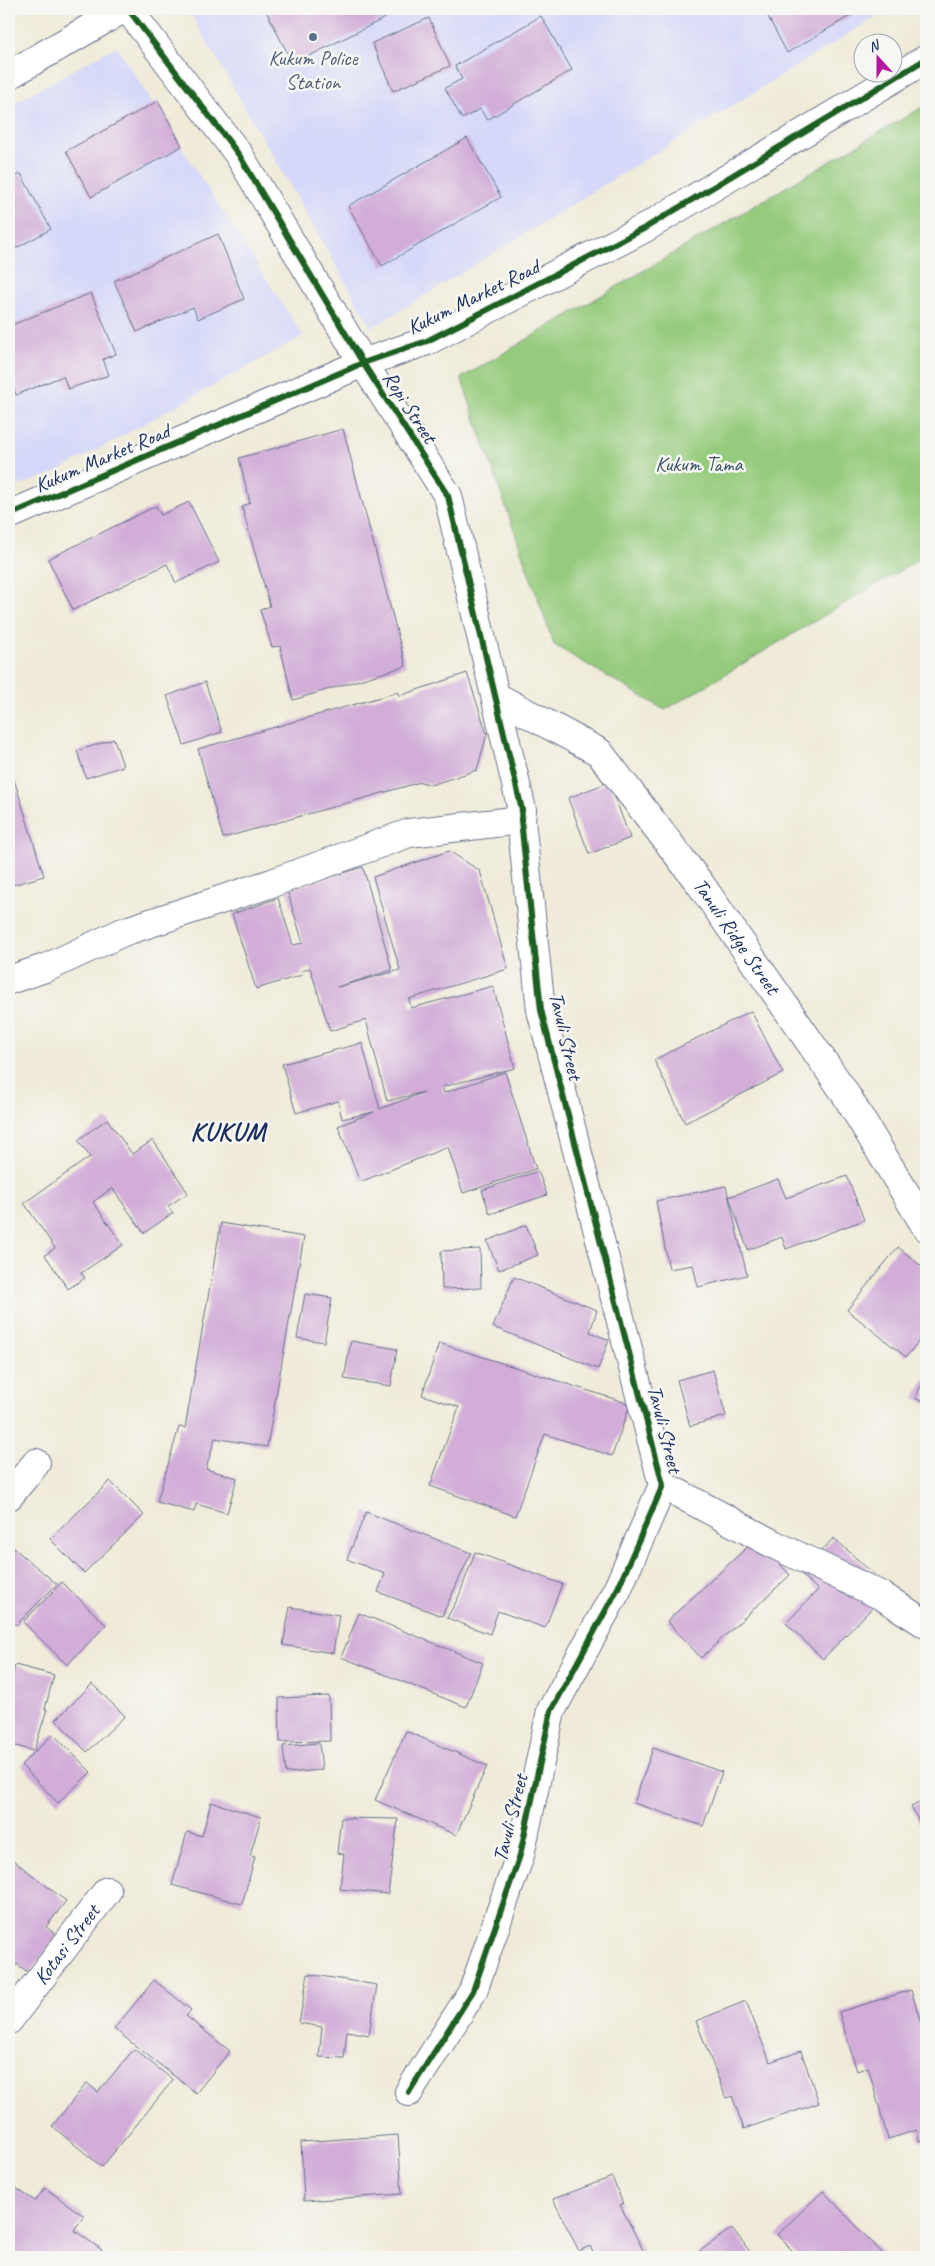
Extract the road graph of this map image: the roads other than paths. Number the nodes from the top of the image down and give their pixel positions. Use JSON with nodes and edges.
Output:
{"nodes":[{"id":1,"x":123,"y":9,"type":"edge"},
{"id":2,"x":128,"y":9,"type":"edge"},
{"id":3,"x":926,"y":59,"type":"edge"},
{"id":4,"x":9,"y":75,"type":"edge"},
{"id":5,"x":362,"y":363,"type":"junction"},
{"id":6,"x":9,"y":515,"type":"edge"},
{"id":7,"x":495,"y":696,"type":"junction"},
{"id":8,"x":521,"y":820,"type":"junction"},
{"id":9,"x":9,"y":980,"type":"edge"},
{"id":10,"x":926,"y":1227,"type":"edge"},
{"id":11,"x":36,"y":1463,"type":"dead end"},
{"id":12,"x":663,"y":1485,"type":"junction"},
{"id":13,"x":9,"y":1496,"type":"edge"},
{"id":14,"x":926,"y":1624,"type":"edge"},
{"id":15,"x":107,"y":1892,"type":"dead end"},
{"id":16,"x":9,"y":2020,"type":"edge"},
{"id":17,"x":409,"y":2092,"type":"dead end"}],
"edges":[{"from":1,"to":4,"type":"street"},
{"from":2,"to":5,"type":"street","name":"Ropi Street"},
{"from":3,"to":5,"type":"street","name":"Kukum Market Road"},
{"from":5,"to":6,"type":"street","name":"Kukum Market Road"},
{"from":5,"to":7,"type":"street","name":"Ropi Street"},
{"from":7,"to":8,"type":"street","name":"Ropi Street"},
{"from":7,"to":10,"type":"street","name":"Tanuli Ridge Street"},
{"from":8,"to":9,"type":"street"},
{"from":8,"to":12,"type":"street","name":"Tavuli Street"},
{"from":11,"to":13,"type":"street"},
{"from":12,"to":14,"type":"street","name":"Tavuli Street"},
{"from":12,"to":17,"type":"street","name":"Tavuli Street"},
{"from":15,"to":16,"type":"street","name":"Kotasi Street"}]}
